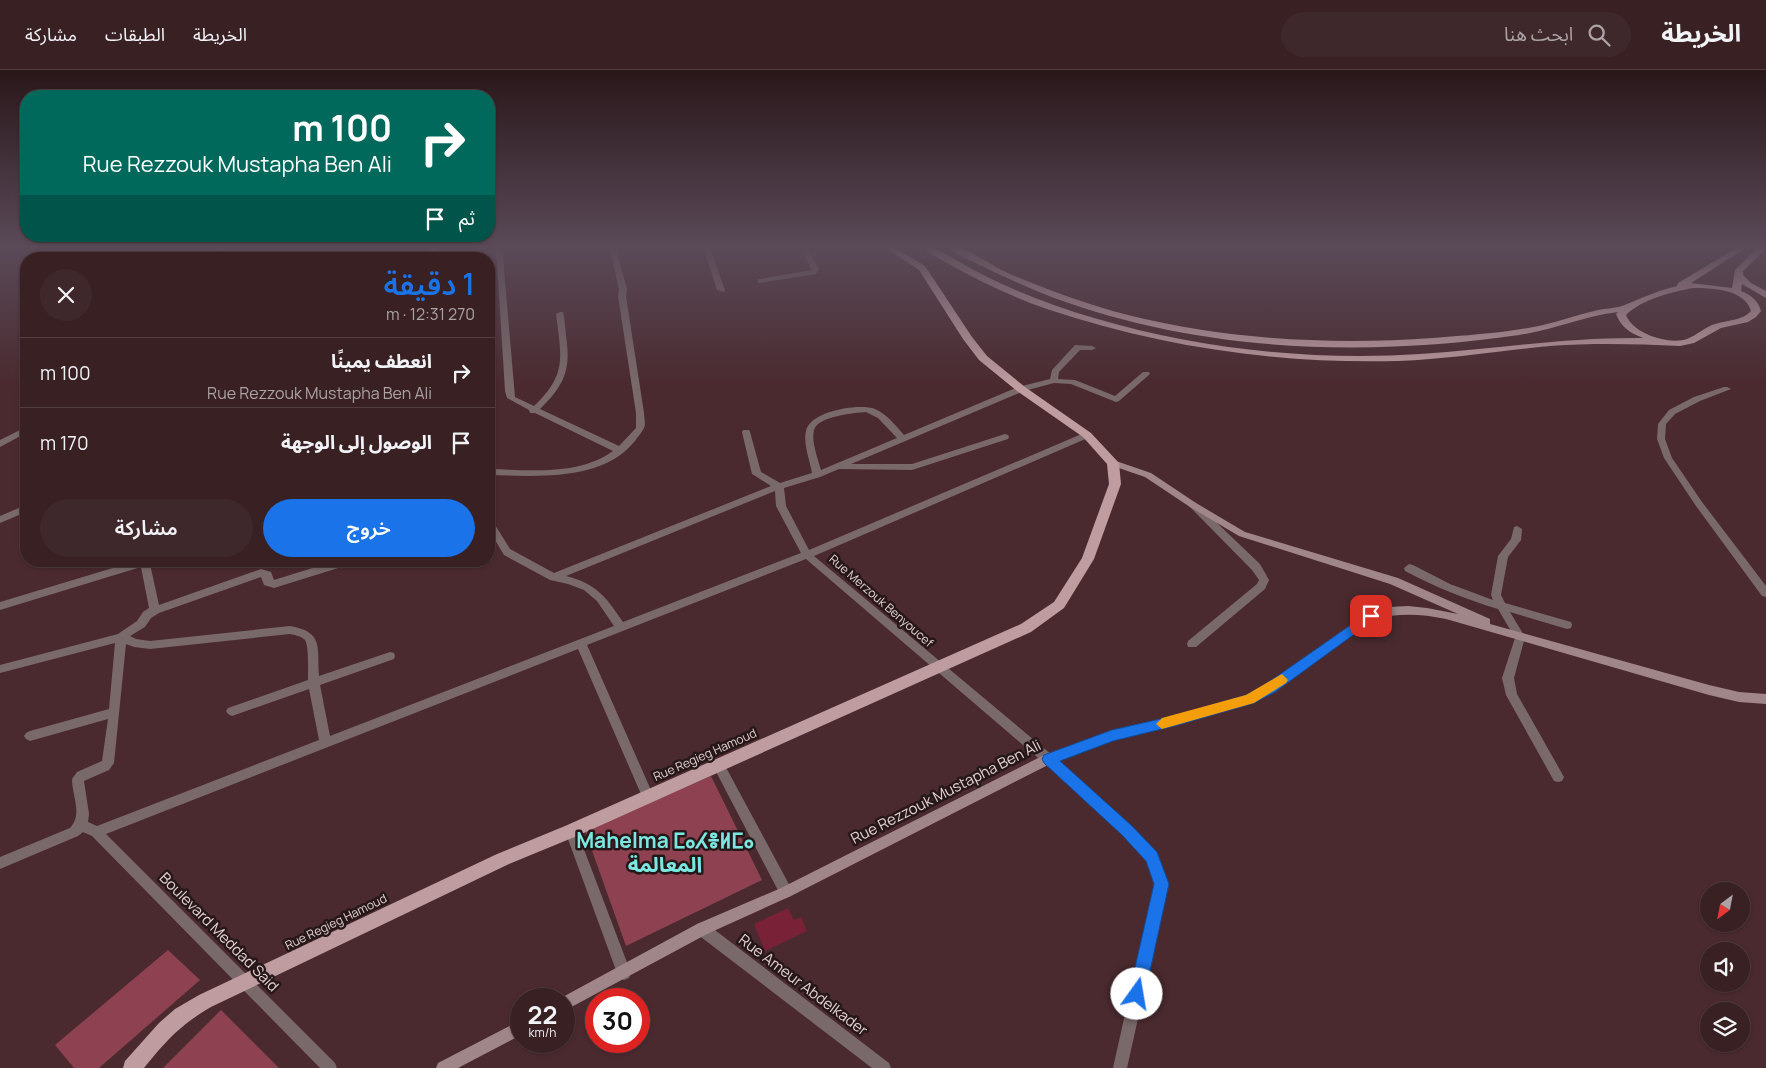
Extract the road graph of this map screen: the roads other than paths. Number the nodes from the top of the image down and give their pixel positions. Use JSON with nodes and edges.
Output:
{"nodes":[{"id":1,"x":502,"y":293,"type":"edge"},
{"id":2,"x":622,"y":293,"type":"edge"},
{"id":3,"x":938,"y":293,"type":"edge"},
{"id":4,"x":1016,"y":293,"type":"edge"},
{"id":5,"x":1050,"y":293,"type":"edge"},
{"id":6,"x":1664,"y":293,"type":"edge"},
{"id":7,"x":1739,"y":293,"type":"joint"},
{"id":8,"x":1766,"y":301,"type":"edge"},
{"id":9,"x":1627,"y":308,"type":"junction"},
{"id":10,"x":560,"y":314,"type":"dead end"},
{"id":11,"x":1589,"y":314,"type":"junction"},
{"id":12,"x":1766,"y":316,"type":"edge"},
{"id":13,"x":1753,"y":317,"type":"junction"},
{"id":14,"x":1573,"y":342,"type":"junction"},
{"id":15,"x":1664,"y":342,"type":"junction"},
{"id":16,"x":1092,"y":348,"type":"dead end"},
{"id":17,"x":1146,"y":374,"type":"dead end"},
{"id":18,"x":1054,"y":382,"type":"junction"},
{"id":19,"x":1022,"y":389,"type":"junction"},
{"id":20,"x":1727,"y":389,"type":"dead end"},
{"id":21,"x":533,"y":410,"type":"junction"},
{"id":22,"x":746,"y":432,"type":"dead end"},
{"id":23,"x":20,"y":433,"type":"edge"},
{"id":24,"x":1087,"y":435,"type":"junction"},
{"id":25,"x":1005,"y":437,"type":"dead end"},
{"id":26,"x":903,"y":439,"type":"junction"},
{"id":27,"x":0,"y":444,"type":"edge"},
{"id":28,"x":619,"y":450,"type":"junction"},
{"id":29,"x":1113,"y":463,"type":"junction"},
{"id":30,"x":841,"y":466,"type":"junction"},
{"id":31,"x":495,"y":472,"type":"edge"},
{"id":32,"x":817,"y":475,"type":"junction"},
{"id":33,"x":779,"y":486,"type":"junction"},
{"id":34,"x":1193,"y":506,"type":"junction"},
{"id":35,"x":20,"y":511,"type":"edge"},
{"id":36,"x":0,"y":520,"type":"edge"},
{"id":37,"x":1517,"y":529,"type":"dead end"},
{"id":38,"x":495,"y":532,"type":"edge"},
{"id":39,"x":807,"y":555,"type":"junction"},
{"id":40,"x":130,"y":567,"type":"edge"},
{"id":41,"x":148,"y":567,"type":"edge"},
{"id":42,"x":328,"y":567,"type":"edge"},
{"id":43,"x":1409,"y":568,"type":"dead end"},
{"id":44,"x":554,"y":577,"type":"junction"},
{"id":45,"x":1766,"y":593,"type":"edge"},
{"id":46,"x":0,"y":606,"type":"edge"},
{"id":47,"x":1501,"y":606,"type":"junction"},
{"id":48,"x":155,"y":610,"type":"junction"},
{"id":49,"x":1567,"y":625,"type":"dead end"},
{"id":50,"x":620,"y":627,"type":"junction"},
{"id":51,"x":121,"y":637,"type":"junction"},
{"id":52,"x":1520,"y":637,"type":"junction"},
{"id":53,"x":581,"y":644,"type":"junction"},
{"id":54,"x":1192,"y":644,"type":"dead end"},
{"id":55,"x":390,"y":656,"type":"dead end"},
{"id":56,"x":938,"y":668,"type":"junction"},
{"id":57,"x":0,"y":669,"type":"edge"},
{"id":58,"x":314,"y":684,"type":"junction"},
{"id":59,"x":1766,"y":699,"type":"edge"},
{"id":60,"x":232,"y":711,"type":"dead end"},
{"id":61,"x":114,"y":712,"type":"junction"},
{"id":62,"x":30,"y":736,"type":"dead end"},
{"id":63,"x":325,"y":742,"type":"junction"},
{"id":64,"x":1048,"y":759,"type":"junction"},
{"id":65,"x":718,"y":764,"type":"junction"},
{"id":66,"x":1558,"y":777,"type":"dead end"},
{"id":67,"x":648,"y":797,"type":"junction"},
{"id":68,"x":82,"y":825,"type":"junction"},
{"id":69,"x":571,"y":831,"type":"junction"},
{"id":70,"x":96,"y":832,"type":"junction"},
{"id":71,"x":0,"y":863,"type":"edge"},
{"id":72,"x":786,"y":892,"type":"junction"},
{"id":73,"x":702,"y":929,"type":"junction"},
{"id":74,"x":624,"y":973,"type":"junction"},
{"id":75,"x":245,"y":981,"type":"junction"},
{"id":76,"x":575,"y":998,"type":"edge"},
{"id":77,"x":510,"y":1033,"type":"edge"},
{"id":78,"x":132,"y":1068,"type":"edge"},
{"id":79,"x":330,"y":1068,"type":"edge"},
{"id":80,"x":442,"y":1068,"type":"edge"},
{"id":81,"x":884,"y":1068,"type":"edge"},
{"id":82,"x":1120,"y":1068,"type":"edge"}],
"edges":[{"from":1,"to":21,"type":"street"},
{"from":2,"to":28,"type":"street"},
{"from":3,"to":19,"type":"main road"},
{"from":4,"to":14,"type":"main road"},
{"from":5,"to":11,"type":"main road"},
{"from":6,"to":9,"type":"main road"},
{"from":7,"to":8,"type":"main road"},
{"from":7,"to":13,"type":"main road"},
{"from":9,"to":11,"type":"main road"},
{"from":9,"to":15,"type":"main road"},
{"from":10,"to":21,"type":"street"},
{"from":11,"to":14,"type":"main road"},
{"from":12,"to":13,"type":"main road"},
{"from":13,"to":15,"type":"main road"},
{"from":14,"to":15,"type":"main road"},
{"from":16,"to":18,"type":"street"},
{"from":17,"to":18,"type":"street"},
{"from":18,"to":19,"type":"street"},
{"from":19,"to":24,"type":"main road"},
{"from":19,"to":26,"type":"street"},
{"from":20,"to":45,"type":"street"},
{"from":21,"to":28,"type":"street"},
{"from":22,"to":33,"type":"street"},
{"from":23,"to":27,"type":"street"},
{"from":24,"to":29,"type":"main road"},
{"from":24,"to":39,"type":"street"},
{"from":25,"to":30,"type":"street"},
{"from":26,"to":30,"type":"street"},
{"from":26,"to":32,"type":"street"},
{"from":28,"to":31,"type":"street"},
{"from":29,"to":34,"type":"main road"},
{"from":29,"to":56,"type":"main road","name":"Rue Regieg Hamoud"},
{"from":30,"to":32,"type":"street"},
{"from":32,"to":33,"type":"street"},
{"from":33,"to":39,"type":"street","name":"Rue Merzouk Benyoucef"},
{"from":33,"to":44,"type":"street"},
{"from":34,"to":52,"type":"main road"},
{"from":34,"to":54,"type":"street"},
{"from":35,"to":36,"type":"street"},
{"from":37,"to":47,"type":"street"},
{"from":38,"to":44,"type":"street"},
{"from":39,"to":50,"type":"street"},
{"from":39,"to":56,"type":"street","name":"Rue Merzouk Benyoucef"},
{"from":40,"to":46,"type":"street"},
{"from":41,"to":48,"type":"street"},
{"from":42,"to":48,"type":"street"},
{"from":43,"to":47,"type":"street"},
{"from":44,"to":50,"type":"street"},
{"from":47,"to":49,"type":"street"},
{"from":47,"to":52,"type":"street"},
{"from":48,"to":51,"type":"street"},
{"from":50,"to":53,"type":"street"},
{"from":51,"to":57,"type":"street"},
{"from":51,"to":58,"type":"street"},
{"from":51,"to":61,"type":"street"},
{"from":52,"to":59,"type":"main road"},
{"from":52,"to":64,"type":"main road","name":"Rue Rezzouk Mustapha Ben Ali"},
{"from":52,"to":66,"type":"street"},
{"from":53,"to":63,"type":"street"},
{"from":53,"to":67,"type":"street"},
{"from":55,"to":58,"type":"street"},
{"from":56,"to":64,"type":"street","name":"Rue Merzouk Benyoucef"},
{"from":56,"to":65,"type":"main road","name":"Rue Regieg Hamoud"},
{"from":58,"to":60,"type":"street"},
{"from":58,"to":63,"type":"street"},
{"from":61,"to":62,"type":"street"},
{"from":61,"to":68,"type":"street"},
{"from":63,"to":70,"type":"street"},
{"from":64,"to":72,"type":"main road","name":"Rue Rezzouk Mustapha Ben Ali"},
{"from":64,"to":82,"type":"street","name":"Rue Merzouk Benyoucef"},
{"from":65,"to":67,"type":"main road","name":"Rue Regieg Hamoud"},
{"from":65,"to":72,"type":"street"},
{"from":67,"to":69,"type":"main road","name":"Rue Regieg Hamoud"},
{"from":68,"to":70,"type":"street","name":"Boulevard Meddad Said"},
{"from":68,"to":71,"type":"street"},
{"from":69,"to":74,"type":"street"},
{"from":69,"to":75,"type":"main road","name":"Rue Regieg Hamoud"},
{"from":70,"to":75,"type":"street","name":"Boulevard Meddad Said"},
{"from":72,"to":73,"type":"main road","name":"Rue Rezzouk Mustapha Ben Ali"},
{"from":73,"to":74,"type":"main road","name":"Rue Rezzouk Mustapha Ben Ali"},
{"from":73,"to":81,"type":"street","name":"Rue Ameur Abdelkader"},
{"from":74,"to":76,"type":"main road","name":"Rue Rezzouk Mustapha Ben Ali"},
{"from":75,"to":78,"type":"main road","name":"Rue Regieg Hamoud"},
{"from":75,"to":79,"type":"street","name":"Boulevard Meddad Said"},
{"from":77,"to":80,"type":"main road"}]}
